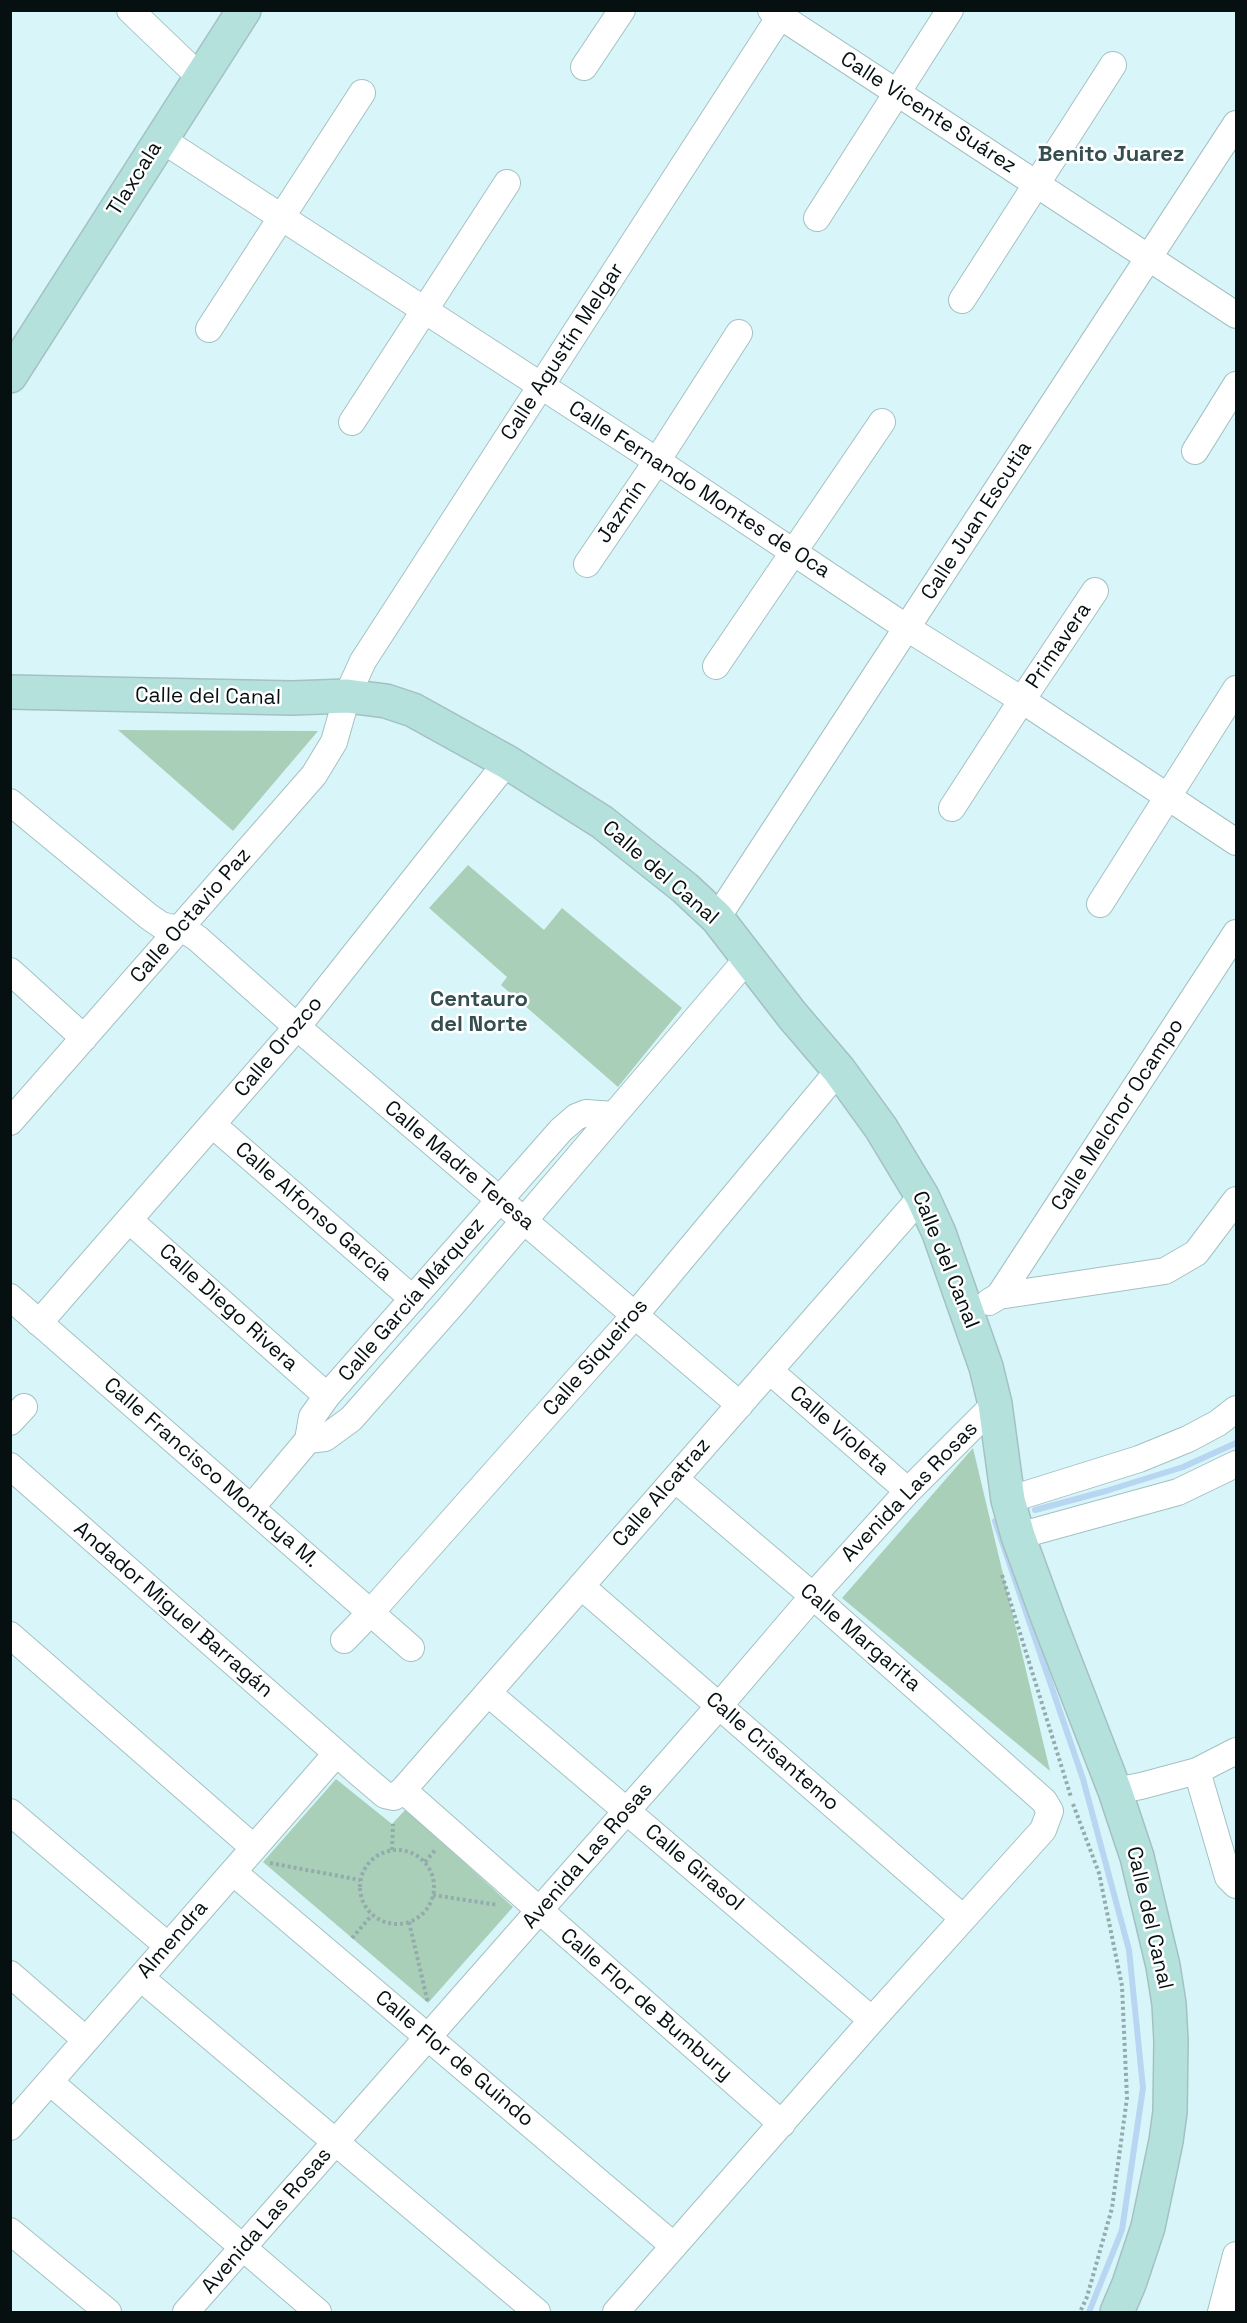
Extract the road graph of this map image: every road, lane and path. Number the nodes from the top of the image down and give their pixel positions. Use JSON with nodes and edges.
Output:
{"nodes":[{"id":1,"x":130,"y":10,"type":"edge"},
{"id":2,"x":244,"y":10,"type":"edge"},
{"id":3,"x":622,"y":10,"type":"edge"},
{"id":4,"x":950,"y":10,"type":"edge"},
{"id":5,"x":779,"y":13,"type":"edge"},
{"id":6,"x":1113,"y":65,"type":"dead end"},
{"id":7,"x":584,"y":67,"type":"dead end"},
{"id":8,"x":200,"y":77,"type":"junction"},
{"id":9,"x":362,"y":93,"type":"dead end"},
{"id":10,"x":897,"y":93,"type":"junction"},
{"id":11,"x":1236,"y":124,"type":"edge"},
{"id":12,"x":160,"y":139,"type":"junction"},
{"id":13,"x":507,"y":183,"type":"dead end"},
{"id":14,"x":1036,"y":184,"type":"junction"},
{"id":15,"x":282,"y":217,"type":"junction"},
{"id":16,"x":817,"y":218,"type":"dead end"},
{"id":17,"x":1149,"y":258,"type":"junction"},
{"id":18,"x":962,"y":300,"type":"dead end"},
{"id":19,"x":425,"y":310,"type":"junction"},
{"id":20,"x":1236,"y":315,"type":"edge"},
{"id":21,"x":209,"y":329,"type":"dead end"},
{"id":22,"x":739,"y":333,"type":"dead end"},
{"id":23,"x":19,"y":340,"type":"edge"},
{"id":24,"x":10,"y":376,"type":"edge"},
{"id":25,"x":1236,"y":385,"type":"edge"},
{"id":26,"x":541,"y":386,"type":"junction"},
{"id":27,"x":352,"y":422,"type":"dead end"},
{"id":28,"x":882,"y":422,"type":"dead end"},
{"id":29,"x":1195,"y":451,"type":"dead end"},
{"id":30,"x":657,"y":461,"type":"junction"},
{"id":31,"x":795,"y":552,"type":"junction"},
{"id":32,"x":587,"y":564,"type":"dead end"},
{"id":33,"x":1095,"y":591,"type":"dead end"},
{"id":34,"x":907,"y":628,"type":"junction"},
{"id":35,"x":716,"y":666,"type":"dead end"},
{"id":36,"x":1236,"y":689,"type":"edge"},
{"id":37,"x":10,"y":692,"type":"edge"},
{"id":38,"x":347,"y":696,"type":"junction"},
{"id":39,"x":1022,"y":700,"type":"junction"},
{"id":40,"x":507,"y":762,"type":"junction"},
{"id":41,"x":1169,"y":797,"type":"junction"},
{"id":42,"x":10,"y":802,"type":"edge"},
{"id":43,"x":952,"y":808,"type":"dead end"},
{"id":44,"x":1236,"y":842,"type":"edge"},
{"id":45,"x":1100,"y":904,"type":"dead end"},
{"id":46,"x":717,"y":918,"type":"junction"},
{"id":47,"x":178,"y":931,"type":"junction"},
{"id":48,"x":1236,"y":933,"type":"edge"},
{"id":49,"x":748,"y":958,"type":"junction"},
{"id":50,"x":10,"y":971,"type":"edge"},
{"id":51,"x":297,"y":1027,"type":"junction"},
{"id":52,"x":84,"y":1038,"type":"junction"},
{"id":53,"x":839,"y":1070,"type":"junction"},
{"id":54,"x":614,"y":1115,"type":"junction"},
{"id":55,"x":10,"y":1122,"type":"edge"},
{"id":56,"x":213,"y":1125,"type":"junction"},
{"id":57,"x":922,"y":1196,"type":"junction"},
{"id":58,"x":499,"y":1200,"type":"junction"},
{"id":59,"x":1236,"y":1200,"type":"edge"},
{"id":60,"x":129,"y":1220,"type":"junction"},
{"id":61,"x":523,"y":1220,"type":"junction"},
{"id":62,"x":999,"y":1296,"type":"junction"},
{"id":63,"x":10,"y":1297,"type":"edge"},
{"id":64,"x":413,"y":1299,"type":"junction"},
{"id":65,"x":635,"y":1315,"type":"junction"},
{"id":66,"x":968,"y":1315,"type":"junction"},
{"id":67,"x":39,"y":1323,"type":"junction"},
{"id":68,"x":770,"y":1371,"type":"junction"},
{"id":69,"x":327,"y":1396,"type":"junction"},
{"id":70,"x":995,"y":1404,"type":"junction"},
{"id":71,"x":740,"y":1405,"type":"junction"},
{"id":72,"x":1236,"y":1409,"type":"edge"},
{"id":73,"x":309,"y":1440,"type":"junction"},
{"id":74,"x":1236,"y":1464,"type":"edge"},
{"id":75,"x":10,"y":1466,"type":"edge"},
{"id":76,"x":675,"y":1479,"type":"junction"},
{"id":77,"x":908,"y":1491,"type":"junction"},
{"id":78,"x":1008,"y":1500,"type":"junction"},
{"id":79,"x":251,"y":1508,"type":"junction"},
{"id":80,"x":1018,"y":1536,"type":"junction"},
{"id":81,"x":1001,"y":1574,"type":"dead end"},
{"id":82,"x":581,"y":1586,"type":"junction"},
{"id":83,"x":813,"y":1596,"type":"junction"},
{"id":84,"x":371,"y":1612,"type":"junction"},
{"id":85,"x":10,"y":1635,"type":"edge"},
{"id":86,"x":344,"y":1640,"type":"dead end"},
{"id":87,"x":411,"y":1648,"type":"dead end"},
{"id":88,"x":488,"y":1693,"type":"junction"},
{"id":89,"x":719,"y":1706,"type":"junction"},
{"id":90,"x":1236,"y":1751,"type":"edge"},
{"id":91,"x":336,"y":1754,"type":"junction"},
{"id":92,"x":1197,"y":1771,"type":"junction"},
{"id":93,"x":403,"y":1790,"type":"junction"},
{"id":94,"x":1115,"y":1791,"type":"junction"},
{"id":95,"x":627,"y":1811,"type":"junction"},
{"id":96,"x":10,"y":1812,"type":"edge"},
{"id":97,"x":393,"y":1824,"type":"dead end"},
{"id":98,"x":444,"y":1842,"type":"dead end"},
{"id":99,"x":392,"y":1850,"type":"junction"},
{"id":100,"x":258,"y":1855,"type":"junction"},
{"id":101,"x":424,"y":1862,"type":"junction"},
{"id":102,"x":233,"y":1872,"type":"junction"},
{"id":103,"x":360,"y":1880,"type":"junction"},
{"id":104,"x":1236,"y":1885,"type":"edge"},
{"id":105,"x":433,"y":1895,"type":"junction"},
{"id":106,"x":502,"y":1905,"type":"dead end"},
{"id":107,"x":539,"y":1910,"type":"junction"},
{"id":108,"x":372,"y":1915,"type":"junction"},
{"id":109,"x":963,"y":1918,"type":"junction"},
{"id":110,"x":408,"y":1922,"type":"junction"},
{"id":111,"x":352,"y":1938,"type":"dead end"},
{"id":112,"x":168,"y":1946,"type":"junction"},
{"id":113,"x":10,"y":1974,"type":"edge"},
{"id":114,"x":141,"y":1978,"type":"junction"},
{"id":115,"x":428,"y":2003,"type":"dead end"},
{"id":116,"x":872,"y":2020,"type":"junction"},
{"id":117,"x":428,"y":2037,"type":"junction"},
{"id":118,"x":86,"y":2040,"type":"junction"},
{"id":119,"x":50,"y":2082,"type":"junction"},
{"id":120,"x":782,"y":2124,"type":"junction"},
{"id":121,"x":10,"y":2127,"type":"edge"},
{"id":122,"x":335,"y":2142,"type":"junction"},
{"id":123,"x":10,"y":2231,"type":"edge"},
{"id":124,"x":674,"y":2246,"type":"junction"},
{"id":125,"x":243,"y":2248,"type":"junction"},
{"id":126,"x":1236,"y":2255,"type":"edge"},
{"id":127,"x":1228,"y":2303,"type":"edge"},
{"id":128,"x":108,"y":2313,"type":"edge"},
{"id":129,"x":186,"y":2313,"type":"edge"},
{"id":130,"x":318,"y":2313,"type":"edge"},
{"id":131,"x":537,"y":2313,"type":"edge"},
{"id":132,"x":616,"y":2313,"type":"edge"},
{"id":133,"x":1080,"y":2313,"type":"edge"},
{"id":134,"x":1117,"y":2313,"type":"edge"}],
"edges":[{"from":1,"to":8,"type":"street"},
{"from":2,"to":8,"type":"street","name":"Tlaxcala"},
{"from":3,"to":7,"type":"street"},
{"from":4,"to":10,"type":"street"},
{"from":5,"to":10,"type":"street","name":"Calle Vicente Suárez"},
{"from":5,"to":26,"type":"street","name":"Calle Agustín Melgar"},
{"from":6,"to":14,"type":"street"},
{"from":8,"to":12,"type":"street","name":"Tlaxcala"},
{"from":9,"to":15,"type":"street"},
{"from":10,"to":14,"type":"street","name":"Calle Vicente Suárez"},
{"from":10,"to":16,"type":"street"},
{"from":11,"to":17,"type":"street","name":"Calle Juan Escutia"},
{"from":12,"to":15,"type":"street","name":"Calle Fernando Montes de Oca"},
{"from":12,"to":23,"type":"street","name":"Tlaxcala"},
{"from":13,"to":19,"type":"street"},
{"from":14,"to":17,"type":"street","name":"Calle Vicente Suárez"},
{"from":14,"to":18,"type":"street"},
{"from":15,"to":19,"type":"street","name":"Calle Fernando Montes de Oca"},
{"from":15,"to":21,"type":"street"},
{"from":17,"to":20,"type":"street","name":"Calle Vicente Suárez"},
{"from":17,"to":34,"type":"street","name":"Calle Juan Escutia"},
{"from":19,"to":26,"type":"street","name":"Calle Fernando Montes de Oca"},
{"from":19,"to":27,"type":"street"},
{"from":22,"to":30,"type":"street","name":"Jazmín"},
{"from":23,"to":24,"type":"street","name":"Tlaxcala"},
{"from":25,"to":29,"type":"street"},
{"from":26,"to":30,"type":"street","name":"Calle Fernando Montes de Oca"},
{"from":26,"to":38,"type":"street","name":"Calle Agustín Melgar"},
{"from":28,"to":31,"type":"street"},
{"from":30,"to":31,"type":"street","name":"Calle Fernando Montes de Oca"},
{"from":30,"to":32,"type":"street","name":"Jazmín"},
{"from":31,"to":34,"type":"street","name":"Calle Fernando Montes de Oca"},
{"from":31,"to":35,"type":"street"},
{"from":33,"to":39,"type":"street","name":"Primavera"},
{"from":34,"to":39,"type":"street","name":"Calle Fernando Montes de Oca"},
{"from":34,"to":46,"type":"street","name":"Calle Juan Escutia"},
{"from":36,"to":41,"type":"street"},
{"from":37,"to":38,"type":"street","name":"Calle del Canal"},
{"from":38,"to":40,"type":"street","name":"Calle del Canal"},
{"from":38,"to":47,"type":"street","name":"Calle Octavio Paz"},
{"from":39,"to":41,"type":"street","name":"Calle Fernando Montes de Oca"},
{"from":39,"to":43,"type":"street","name":"Primavera"},
{"from":40,"to":46,"type":"street","name":"Calle del Canal"},
{"from":40,"to":51,"type":"street","name":"Calle Orozco"},
{"from":41,"to":44,"type":"street","name":"Calle Fernando Montes de Oca"},
{"from":41,"to":45,"type":"street"},
{"from":42,"to":47,"type":"street","name":"Calle Madre Teresa"},
{"from":46,"to":49,"type":"street","name":"Calle del Canal"},
{"from":47,"to":51,"type":"street","name":"Calle Madre Teresa"},
{"from":47,"to":52,"type":"street","name":"Calle Octavio Paz"},
{"from":48,"to":62,"type":"street","name":"Calle Melchor Ocampo"},
{"from":49,"to":53,"type":"street","name":"Calle del Canal"},
{"from":49,"to":54,"type":"street","name":"Calle García Márquez"},
{"from":50,"to":52,"type":"street"},
{"from":51,"to":56,"type":"street","name":"Calle Orozco"},
{"from":51,"to":58,"type":"street","name":"Calle Madre Teresa"},
{"from":52,"to":55,"type":"street","name":"Calle Octavio Paz"},
{"from":53,"to":57,"type":"street","name":"Calle del Canal"},
{"from":53,"to":65,"type":"street","name":"Calle Siqueiros"},
{"from":54,"to":58,"type":"street","name":"Calle García Márquez"},
{"from":54,"to":61,"type":"street","name":"Calle García Márquez"},
{"from":56,"to":60,"type":"street","name":"Calle Orozco"},
{"from":56,"to":64,"type":"street","name":"Calle Alfonso García"},
{"from":57,"to":66,"type":"street","name":"Calle del Canal"},
{"from":57,"to":68,"type":"street","name":"Calle Alcatraz"},
{"from":58,"to":61,"type":"street","name":"Calle Madre Teresa"},
{"from":58,"to":64,"type":"street","name":"Calle García Márquez"},
{"from":59,"to":62,"type":"street"},
{"from":60,"to":67,"type":"street","name":"Calle Orozco"},
{"from":60,"to":69,"type":"street","name":"Calle Diego Rivera"},
{"from":61,"to":65,"type":"street","name":"Calle Madre Teresa"},
{"from":61,"to":73,"type":"street","name":"Calle García Márquez"},
{"from":62,"to":66,"type":"street"},
{"from":63,"to":67,"type":"street","name":"Calle Francisco Montoya M."},
{"from":64,"to":69,"type":"street","name":"Calle García Márquez"},
{"from":65,"to":71,"type":"street","name":"Calle Madre Teresa"},
{"from":65,"to":84,"type":"street","name":"Calle Siqueiros"},
{"from":66,"to":70,"type":"street","name":"Calle del Canal"},
{"from":67,"to":79,"type":"street","name":"Calle Francisco Montoya M."},
{"from":68,"to":71,"type":"street","name":"Calle Alcatraz"},
{"from":68,"to":77,"type":"street","name":"Calle Violeta"},
{"from":69,"to":73,"type":"street","name":"Calle García Márquez"},
{"from":70,"to":77,"type":"street","name":"Avenida Las Rosas"},
{"from":70,"to":78,"type":"street","name":"Calle del Canal"},
{"from":71,"to":76,"type":"street","name":"Calle Alcatraz"},
{"from":72,"to":78,"type":"street"},
{"from":73,"to":79,"type":"street","name":"Calle García Márquez"},
{"from":74,"to":80,"type":"street"},
{"from":75,"to":91,"type":"street","name":"Andador Miguel Barragán"},
{"from":76,"to":82,"type":"street","name":"Calle Alcatraz"},
{"from":76,"to":83,"type":"street","name":"Calle Margarita"},
{"from":77,"to":83,"type":"street","name":"Avenida Las Rosas"},
{"from":78,"to":80,"type":"street","name":"Calle del Canal"},
{"from":79,"to":84,"type":"street","name":"Calle Francisco Montoya M."},
{"from":80,"to":94,"type":"street","name":"Calle del Canal"},
{"from":81,"to":133,"type":"path"},
{"from":82,"to":88,"type":"street","name":"Calle Alcatraz"},
{"from":82,"to":89,"type":"street","name":"Calle Crisantemo"},
{"from":83,"to":89,"type":"street","name":"Avenida Las Rosas"},
{"from":83,"to":109,"type":"street","name":"Calle Margarita"},
{"from":84,"to":86,"type":"street","name":"Calle Siqueiros"},
{"from":84,"to":87,"type":"street","name":"Calle Francisco Montoya M."},
{"from":85,"to":100,"type":"street"},
{"from":88,"to":93,"type":"street","name":"Calle Alcatraz"},
{"from":88,"to":95,"type":"street","name":"Calle Girasol"},
{"from":89,"to":95,"type":"street","name":"Avenida Las Rosas"},
{"from":89,"to":109,"type":"street","name":"Calle Crisantemo"},
{"from":90,"to":92,"type":"street"},
{"from":91,"to":93,"type":"street","name":"Andador Miguel Barragán"},
{"from":91,"to":100,"type":"street","name":"Almendra"},
{"from":92,"to":94,"type":"street"},
{"from":92,"to":104,"type":"street"},
{"from":93,"to":107,"type":"street","name":"Calle Flor de Bumbury"},
{"from":94,"to":134,"type":"street","name":"Calle del Canal"},
{"from":95,"to":107,"type":"street","name":"Avenida Las Rosas"},
{"from":95,"to":116,"type":"street","name":"Calle Girasol"},
{"from":96,"to":112,"type":"street"},
{"from":97,"to":99,"type":"path"},
{"from":98,"to":101,"type":"path"},
{"from":99,"to":101,"type":"path"},
{"from":99,"to":103,"type":"path"},
{"from":100,"to":102,"type":"street","name":"Almendra"},
{"from":100,"to":103,"type":"path"},
{"from":101,"to":105,"type":"path"},
{"from":102,"to":112,"type":"street","name":"Almendra"},
{"from":102,"to":117,"type":"street","name":"Calle Flor de Guindo"},
{"from":103,"to":108,"type":"path"},
{"from":105,"to":106,"type":"path"},
{"from":105,"to":110,"type":"path"},
{"from":107,"to":117,"type":"street","name":"Avenida Las Rosas"},
{"from":107,"to":120,"type":"street","name":"Calle Flor de Bumbury"},
{"from":108,"to":110,"type":"path"},
{"from":108,"to":111,"type":"path"},
{"from":109,"to":116,"type":"street"},
{"from":110,"to":115,"type":"path"},
{"from":112,"to":114,"type":"street","name":"Almendra"},
{"from":113,"to":118,"type":"street"},
{"from":114,"to":118,"type":"street","name":"Almendra"},
{"from":114,"to":122,"type":"street"},
{"from":116,"to":120,"type":"street"},
{"from":117,"to":122,"type":"street","name":"Avenida Las Rosas"},
{"from":117,"to":124,"type":"street","name":"Calle Flor de Guindo"},
{"from":118,"to":119,"type":"street","name":"Almendra"},
{"from":119,"to":121,"type":"street","name":"Almendra"},
{"from":119,"to":125,"type":"street"},
{"from":120,"to":124,"type":"street"},
{"from":122,"to":125,"type":"street","name":"Avenida Las Rosas"},
{"from":122,"to":131,"type":"street"},
{"from":123,"to":128,"type":"street"},
{"from":124,"to":132,"type":"street"},
{"from":125,"to":129,"type":"street","name":"Avenida Las Rosas"},
{"from":125,"to":130,"type":"street"},
{"from":126,"to":127,"type":"street"}]}
